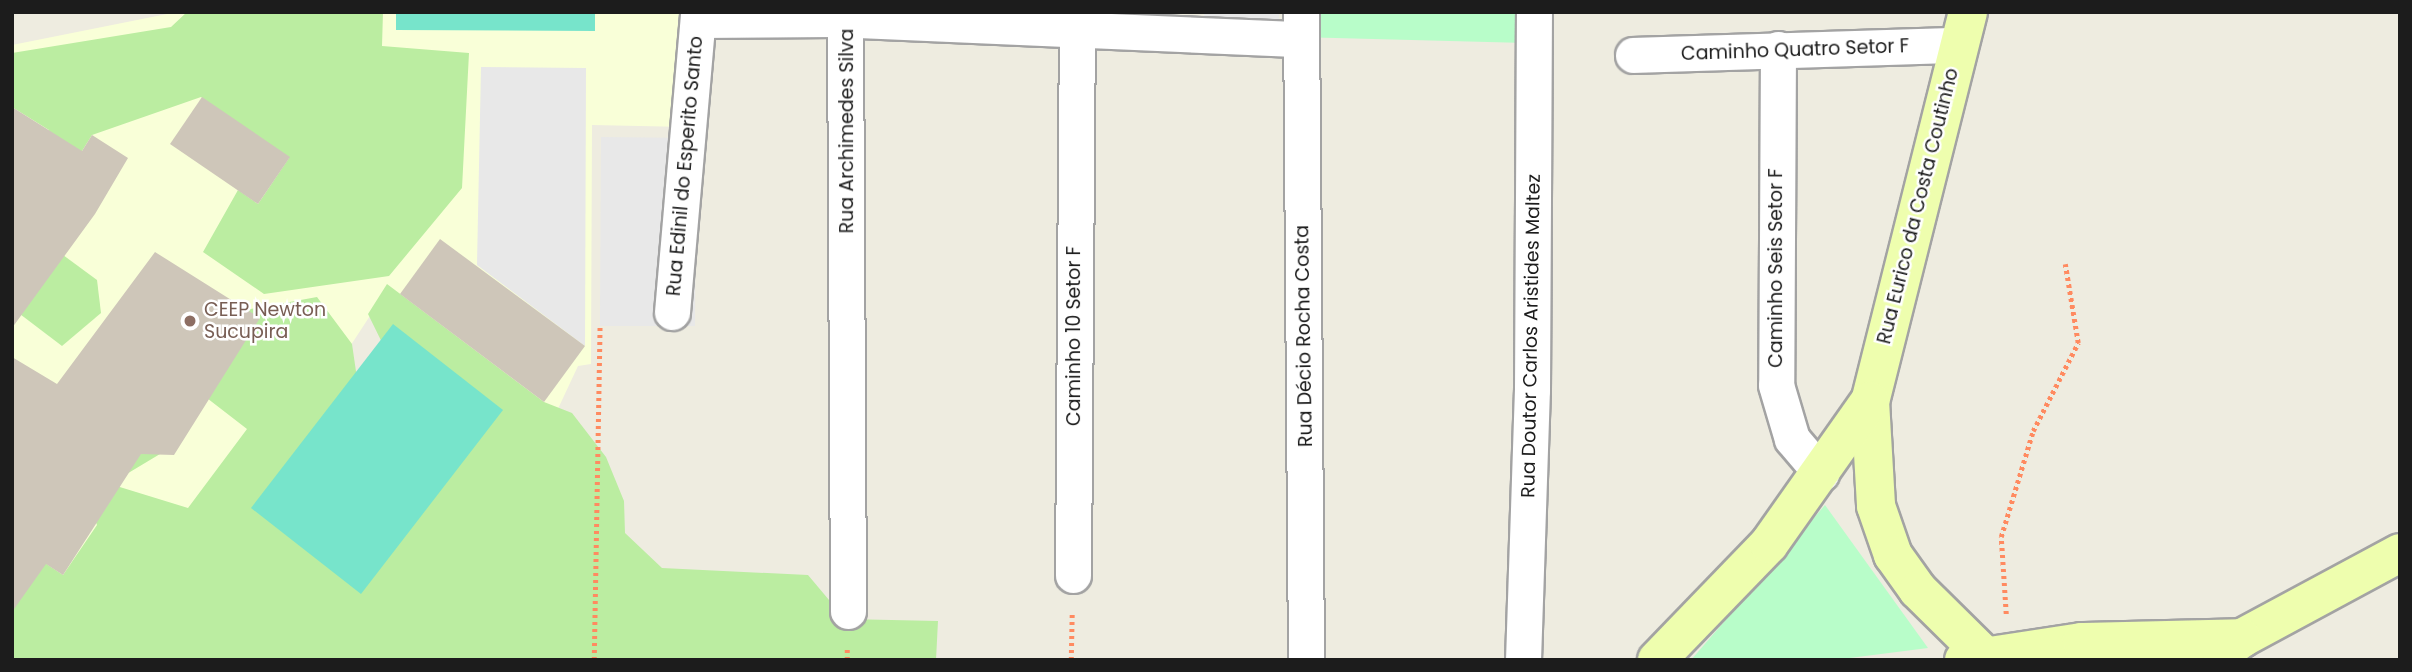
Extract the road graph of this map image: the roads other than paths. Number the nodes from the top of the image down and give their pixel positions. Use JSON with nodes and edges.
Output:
{"nodes":[{"id":1,"x":1534,"y":12,"type":"edge"},
{"id":2,"x":698,"y":16,"type":"edge"},
{"id":3,"x":838,"y":17,"type":"edge"},
{"id":4,"x":1076,"y":22,"type":"edge"},
{"id":5,"x":1301,"y":26,"type":"edge"},
{"id":6,"x":1962,"y":29,"type":"edge"},
{"id":7,"x":1778,"y":49,"type":"junction"},
{"id":8,"x":1633,"y":55,"type":"dead end"},
{"id":9,"x":672,"y":312,"type":"dead end"},
{"id":10,"x":1870,"y":401,"type":"junction"},
{"id":11,"x":1821,"y":473,"type":"junction"},
{"id":12,"x":2400,"y":553,"type":"edge"},
{"id":13,"x":1073,"y":575,"type":"road end"},
{"id":14,"x":848,"y":611,"type":"dead end"},
{"id":15,"x":2228,"y":649,"type":"edge"},
{"id":16,"x":1991,"y":656,"type":"edge"},
{"id":17,"x":1306,"y":660,"type":"edge"},
{"id":18,"x":1523,"y":660,"type":"edge"},
{"id":19,"x":1657,"y":660,"type":"edge"}],
"edges":[{"from":1,"to":18,"type":"street","name":"Rua Doutor Carlos Aristides Maltez"},
{"from":2,"to":3,"type":"street","name":"Rua Edinil do Esperito Santo"},
{"from":2,"to":9,"type":"street","name":"Rua Edinil do Esperito Santo"},
{"from":3,"to":4,"type":"street","name":"Rua Archimedes Silva"},
{"from":3,"to":14,"type":"street","name":"Rua Archimedes Silva"},
{"from":4,"to":5,"type":"street","name":"Rua Archimedes Silva"},
{"from":4,"to":13,"type":"street","name":"Caminho 10 Setor F"},
{"from":5,"to":17,"type":"street","name":"Rua Décio Rocha Costa"},
{"from":6,"to":7,"type":"street","name":"Caminho Quatro Setor F"},
{"from":6,"to":10,"type":"street","name":"Rua Eurico da Costa Coutinho"},
{"from":7,"to":8,"type":"street","name":"Caminho Quatro Setor F"},
{"from":7,"to":11,"type":"street","name":"Caminho Seis Setor F"},
{"from":10,"to":11,"type":"street","name":"Rua Eurico da Costa Coutinho"},
{"from":10,"to":16,"type":"street","name":"Rua Eurico da Costa Coutinho"},
{"from":11,"to":19,"type":"street","name":"Rua Eurico da Costa Coutinho"},
{"from":12,"to":15,"type":"street"},
{"from":15,"to":16,"type":"street"}]}
